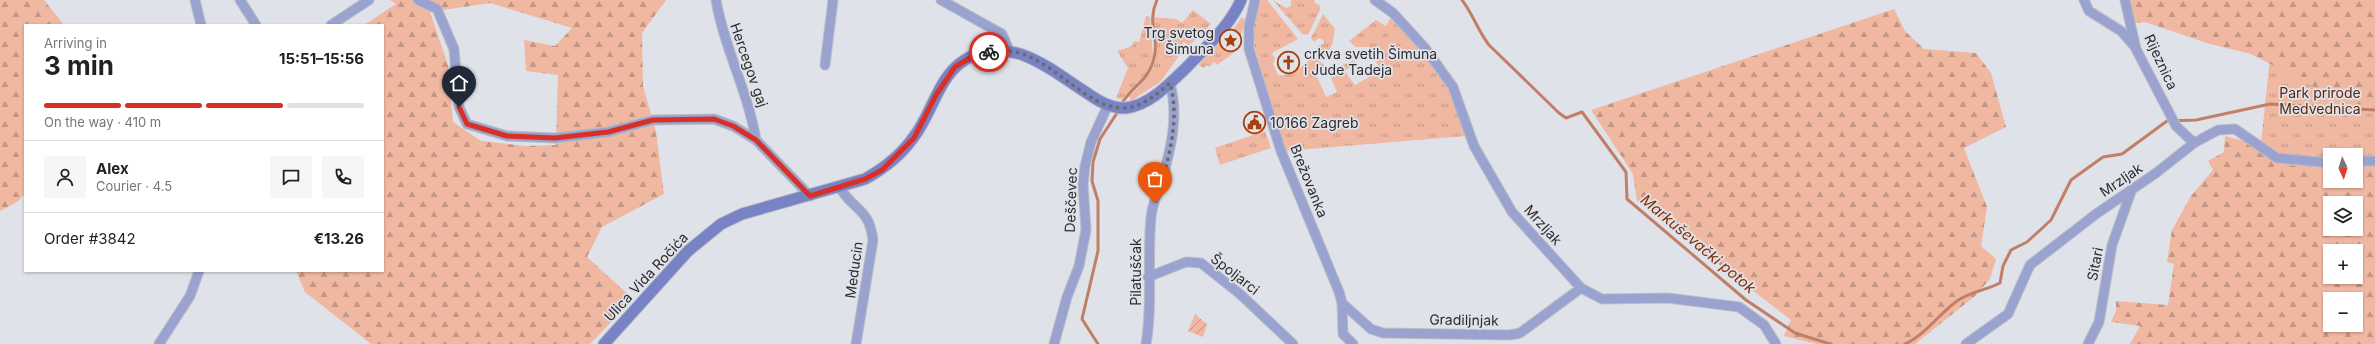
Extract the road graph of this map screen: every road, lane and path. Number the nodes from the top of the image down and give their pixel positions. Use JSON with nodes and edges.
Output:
{"nodes":[{"id":1,"x":195,"y":0,"type":"edge"},
{"id":2,"x":240,"y":0,"type":"edge"},
{"id":3,"x":369,"y":0,"type":"edge"},
{"id":4,"x":418,"y":0,"type":"edge"},
{"id":5,"x":716,"y":0,"type":"edge"},
{"id":6,"x":833,"y":0,"type":"edge"},
{"id":7,"x":941,"y":0,"type":"edge"},
{"id":8,"x":1241,"y":0,"type":"edge"},
{"id":9,"x":1255,"y":0,"type":"edge"},
{"id":10,"x":1375,"y":0,"type":"edge"},
{"id":11,"x":2084,"y":0,"type":"edge"},
{"id":12,"x":2125,"y":0,"type":"edge"},
{"id":13,"x":201,"y":24,"type":"edge"},
{"id":14,"x":255,"y":24,"type":"edge"},
{"id":15,"x":333,"y":24,"type":"edge"},
{"id":16,"x":2136,"y":49,"type":"junction"},
{"id":17,"x":1008,"y":50,"type":"junction"},
{"id":18,"x":825,"y":65,"type":"dead end"},
{"id":19,"x":1170,"y":83,"type":"junction"},
{"id":20,"x":1116,"y":107,"type":"junction"},
{"id":21,"x":756,"y":140,"type":"junction"},
{"id":22,"x":2194,"y":143,"type":"junction"},
{"id":23,"x":2363,"y":161,"type":"edge"},
{"id":24,"x":2375,"y":161,"type":"edge"},
{"id":25,"x":2323,"y":162,"type":"edge"},
{"id":26,"x":840,"y":188,"type":"junction"},
{"id":27,"x":2132,"y":189,"type":"junction"},
{"id":28,"x":810,"y":196,"type":"junction"},
{"id":29,"x":199,"y":272,"type":"edge"},
{"id":30,"x":1148,"y":277,"type":"junction"},
{"id":31,"x":1581,"y":288,"type":"junction"},
{"id":32,"x":1342,"y":303,"type":"junction"},
{"id":33,"x":158,"y":344,"type":"edge"},
{"id":34,"x":604,"y":344,"type":"edge"},
{"id":35,"x":856,"y":344,"type":"edge"},
{"id":36,"x":1054,"y":344,"type":"edge"},
{"id":37,"x":1146,"y":344,"type":"edge"},
{"id":38,"x":1293,"y":344,"type":"edge"},
{"id":39,"x":1353,"y":344,"type":"edge"},
{"id":40,"x":1776,"y":344,"type":"edge"},
{"id":41,"x":1966,"y":344,"type":"edge"},
{"id":42,"x":2088,"y":344,"type":"edge"}],
"edges":[{"from":1,"to":13,"type":"street"},
{"from":2,"to":14,"type":"street"},
{"from":3,"to":15,"type":"street"},
{"from":4,"to":21,"type":"street"},
{"from":5,"to":21,"type":"street","name":"Hercegov gaj"},
{"from":6,"to":18,"type":"street"},
{"from":7,"to":17,"type":"street"},
{"from":8,"to":19,"type":"main road"},
{"from":9,"to":32,"type":"street","name":"Brežovanka"},
{"from":10,"to":31,"type":"street","name":"Mrzljak"},
{"from":11,"to":16,"type":"street"},
{"from":12,"to":16,"type":"street","name":"Rijeznica"},
{"from":16,"to":22,"type":"street","name":"Rijeznica"},
{"from":17,"to":20,"type":"main road","name":"Ulica Vida Ročića"},
{"from":17,"to":26,"type":"main road","name":"Ulica Vida Ročića"},
{"from":19,"to":20,"type":"main road"},
{"from":19,"to":30,"type":"street","name":"Pilatuščak"},
{"from":20,"to":36,"type":"street","name":"Deščevec"},
{"from":21,"to":28,"type":"street"},
{"from":22,"to":25,"type":"street","name":"Mrzljak"},
{"from":22,"to":27,"type":"street","name":"Mrzljak"},
{"from":23,"to":24,"type":"street"},
{"from":26,"to":28,"type":"main road","name":"Ulica Vida Ročića"},
{"from":26,"to":35,"type":"street","name":"Meducin"},
{"from":27,"to":41,"type":"street","name":"Mrzljak"},
{"from":27,"to":42,"type":"street","name":"Sitari"},
{"from":28,"to":34,"type":"main road","name":"Ulica Vida Ročića"},
{"from":29,"to":33,"type":"street"},
{"from":30,"to":37,"type":"street","name":"Pilatuščak"},
{"from":30,"to":38,"type":"street","name":"Špoljarci"},
{"from":31,"to":32,"type":"street","name":"Gradiljnjak"},
{"from":31,"to":40,"type":"street","name":"Mrzljak"},
{"from":32,"to":39,"type":"street","name":"Brežovanka"}]}
